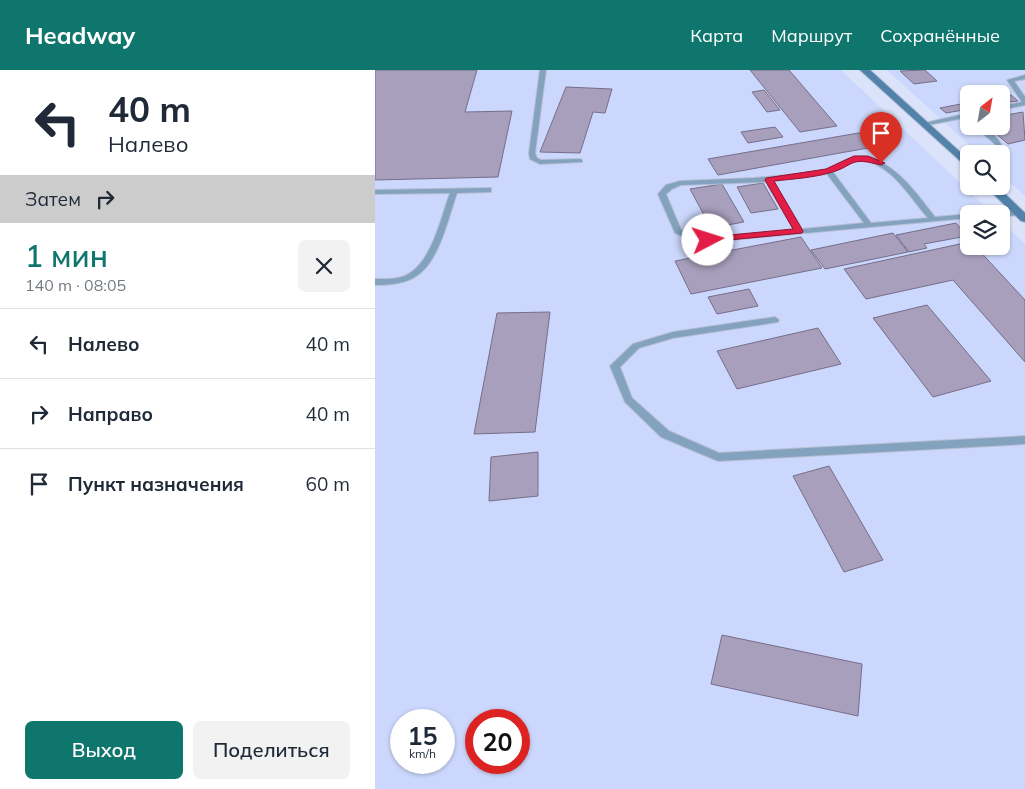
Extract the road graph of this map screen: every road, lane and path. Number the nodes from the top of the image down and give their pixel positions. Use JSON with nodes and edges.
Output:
{"nodes":[{"id":1,"x":543,"y":70,"type":"edge"},
{"id":2,"x":865,"y":70,"type":"edge"},
{"id":3,"x":1025,"y":77,"type":"edge"},
{"id":4,"x":1022,"y":93,"type":"edge"},
{"id":5,"x":1025,"y":102,"type":"edge"},
{"id":6,"x":1010,"y":106,"type":"edge"},
{"id":7,"x":960,"y":118,"type":"edge"},
{"id":8,"x":923,"y":124,"type":"junction"},
{"id":9,"x":988,"y":135,"type":"edge"},
{"id":10,"x":999,"y":145,"type":"edge"},
{"id":11,"x":960,"y":157,"type":"edge"},
{"id":12,"x":580,"y":161,"type":"dead end"},
{"id":13,"x":828,"y":171,"type":"junction"},
{"id":14,"x":769,"y":180,"type":"junction"},
{"id":15,"x":488,"y":190,"type":"dead end"},
{"id":16,"x":454,"y":191,"type":"junction"},
{"id":17,"x":375,"y":192,"type":"edge"},
{"id":18,"x":1000,"y":195,"type":"edge"},
{"id":19,"x":960,"y":216,"type":"edge"},
{"id":20,"x":1022,"y":216,"type":"edge"},
{"id":21,"x":932,"y":218,"type":"junction"},
{"id":22,"x":868,"y":224,"type":"junction"},
{"id":23,"x":799,"y":231,"type":"junction"},
{"id":24,"x":375,"y":282,"type":"edge"},
{"id":25,"x":775,"y":320,"type":"dead end"},
{"id":26,"x":1025,"y":440,"type":"edge"}],
"edges":[{"from":1,"to":12,"type":"lane"},
{"from":2,"to":8,"type":"street"},
{"from":3,"to":4,"type":"lane"},
{"from":4,"to":5,"type":"lane"},
{"from":5,"to":6,"type":"lane"},
{"from":7,"to":8,"type":"lane"},
{"from":8,"to":11,"type":"street"},
{"from":9,"to":10,"type":"lane"},
{"from":13,"to":14,"type":"lane"},
{"from":13,"to":21,"type":"lane"},
{"from":13,"to":22,"type":"lane"},
{"from":14,"to":23,"type":"lane"},
{"from":14,"to":23,"type":"lane"},
{"from":15,"to":16,"type":"lane"},
{"from":16,"to":17,"type":"lane"},
{"from":16,"to":24,"type":"lane"},
{"from":18,"to":20,"type":"street"},
{"from":19,"to":21,"type":"lane"},
{"from":21,"to":22,"type":"lane"},
{"from":22,"to":23,"type":"lane"},
{"from":25,"to":26,"type":"lane"}]}
